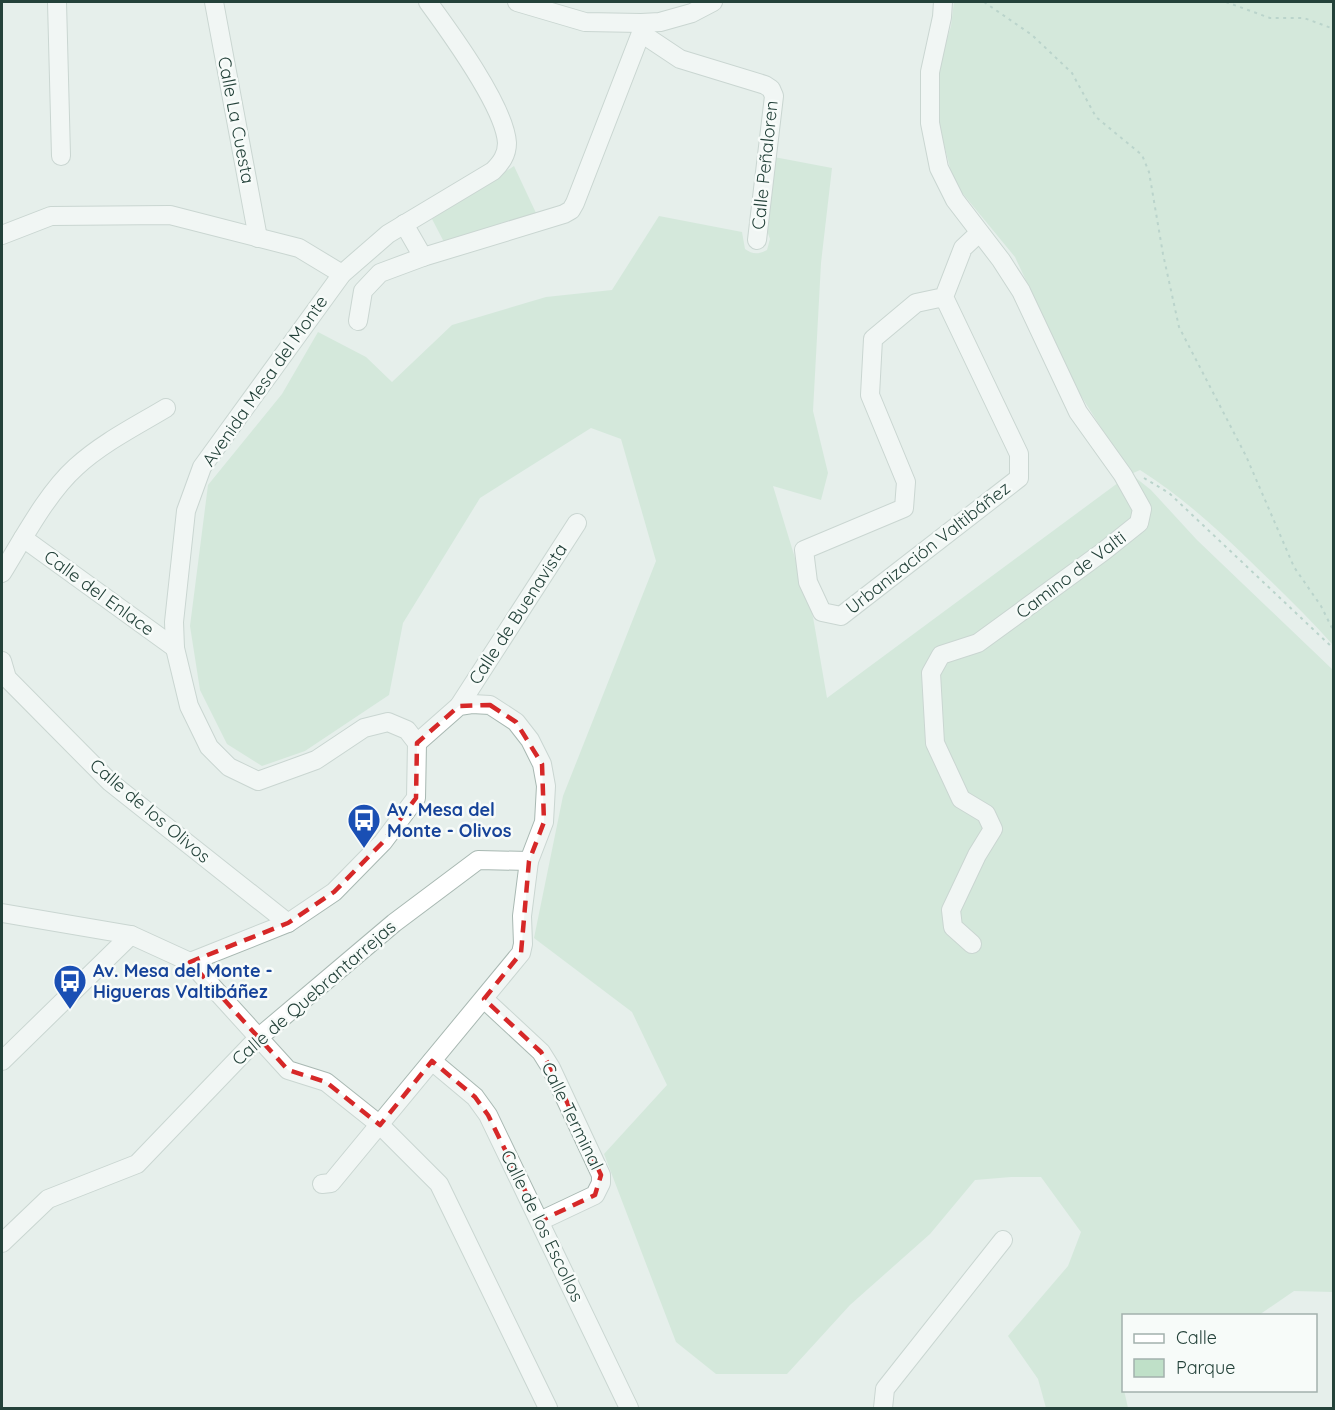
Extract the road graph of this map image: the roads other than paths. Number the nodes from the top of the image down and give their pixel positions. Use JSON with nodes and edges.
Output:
{"nodes":[{"id":1,"x":57,"y":2,"type":"edge"},
{"id":2,"x":214,"y":2,"type":"edge"},
{"id":3,"x":428,"y":2,"type":"edge"},
{"id":4,"x":518,"y":2,"type":"edge"},
{"id":5,"x":713,"y":2,"type":"edge"},
{"id":6,"x":943,"y":2,"type":"edge"},
{"id":7,"x":641,"y":28,"type":"junction"},
{"id":8,"x":61,"y":156,"type":"dead end"},
{"id":9,"x":404,"y":224,"type":"junction"},
{"id":10,"x":979,"y":233,"type":"junction"},
{"id":11,"x":2,"y":235,"type":"edge"},
{"id":12,"x":258,"y":238,"type":"junction"},
{"id":13,"x":757,"y":240,"type":"dead end"},
{"id":14,"x":423,"y":257,"type":"junction"},
{"id":15,"x":342,"y":274,"type":"junction"},
{"id":16,"x":944,"y":297,"type":"junction"},
{"id":17,"x":358,"y":321,"type":"dead end"},
{"id":18,"x":166,"y":408,"type":"dead end"},
{"id":19,"x":577,"y":523,"type":"dead end"},
{"id":20,"x":24,"y":538,"type":"junction"},
{"id":21,"x":2,"y":573,"type":"edge"},
{"id":22,"x":175,"y":648,"type":"junction"},
{"id":23,"x":3,"y":674,"type":"edge"},
{"id":24,"x":459,"y":706,"type":"junction"},
{"id":25,"x":417,"y":743,"type":"junction"},
{"id":26,"x":530,"y":861,"type":"junction"},
{"id":27,"x":2,"y":913,"type":"edge"},
{"id":28,"x":288,"y":923,"type":"junction"},
{"id":29,"x":131,"y":935,"type":"junction"},
{"id":30,"x":972,"y":944,"type":"dead end"},
{"id":31,"x":190,"y":962,"type":"junction"},
{"id":32,"x":484,"y":999,"type":"junction"},
{"id":33,"x":258,"y":1038,"type":"junction"},
{"id":34,"x":2,"y":1061,"type":"edge"},
{"id":35,"x":432,"y":1061,"type":"junction"},
{"id":36,"x":380,"y":1125,"type":"junction"},
{"id":37,"x":322,"y":1184,"type":"dead end"},
{"id":38,"x":540,"y":1221,"type":"junction"},
{"id":39,"x":1003,"y":1240,"type":"dead end"},
{"id":40,"x":2,"y":1243,"type":"edge"},
{"id":41,"x":548,"y":1408,"type":"edge"},
{"id":42,"x":629,"y":1408,"type":"edge"},
{"id":43,"x":883,"y":1408,"type":"edge"}],
"edges":[{"from":1,"to":8,"type":"street"},
{"from":2,"to":12,"type":"street","name":"Calle La Cuesta"},
{"from":3,"to":9,"type":"street","name":"Avenida Mesa del Monte"},
{"from":4,"to":7,"type":"street"},
{"from":5,"to":7,"type":"street"},
{"from":6,"to":10,"type":"street","name":"Camino de Valti"},
{"from":7,"to":13,"type":"street","name":"Calle Peñaloren"},
{"from":7,"to":14,"type":"street"},
{"from":9,"to":14,"type":"street"},
{"from":9,"to":15,"type":"street","name":"Avenida Mesa del Monte"},
{"from":10,"to":16,"type":"street"},
{"from":10,"to":30,"type":"street","name":"Camino de Valti"},
{"from":11,"to":12,"type":"street"},
{"from":12,"to":15,"type":"street"},
{"from":14,"to":17,"type":"street"},
{"from":15,"to":22,"type":"street","name":"Avenida Mesa del Monte"},
{"from":16,"to":16,"type":"street","name":"Urbanización Valtibáñez"},
{"from":18,"to":20,"type":"street"},
{"from":19,"to":24,"type":"street","name":"Calle de Buenavista"},
{"from":20,"to":21,"type":"street"},
{"from":20,"to":22,"type":"street","name":"Calle del Enlace"},
{"from":22,"to":25,"type":"street","name":"Avenida Mesa del Monte"},
{"from":23,"to":28,"type":"street","name":"Calle de los Olivos"},
{"from":24,"to":25,"type":"street","name":"Calle de Buenavista"},
{"from":24,"to":26,"type":"street"},
{"from":25,"to":28,"type":"street"},
{"from":26,"to":32,"type":"street"},
{"from":26,"to":33,"type":"street","name":"Calle de Quebrantarrejas"},
{"from":27,"to":29,"type":"street"},
{"from":28,"to":31,"type":"street"},
{"from":29,"to":31,"type":"street"},
{"from":29,"to":34,"type":"street"},
{"from":31,"to":33,"type":"street"},
{"from":32,"to":35,"type":"street"},
{"from":32,"to":38,"type":"street","name":"Calle Terminal"},
{"from":33,"to":36,"type":"street"},
{"from":33,"to":40,"type":"street","name":"Calle de Quebrantarrejas"},
{"from":35,"to":36,"type":"street"},
{"from":35,"to":38,"type":"street","name":"Calle de los Escollos"},
{"from":36,"to":37,"type":"street"},
{"from":36,"to":41,"type":"street"},
{"from":38,"to":42,"type":"street","name":"Calle de los Escollos"},
{"from":39,"to":43,"type":"street"}]}
